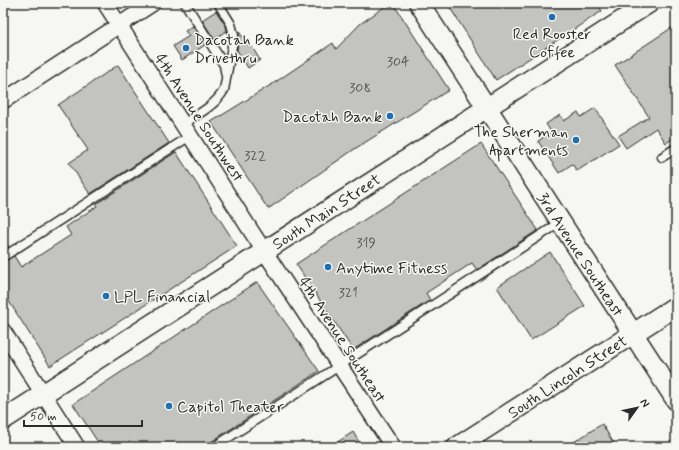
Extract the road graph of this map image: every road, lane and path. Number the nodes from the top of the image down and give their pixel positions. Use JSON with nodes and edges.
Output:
{"nodes":[{"id":1,"x":104,"y":3,"type":"edge"},
{"id":2,"x":153,"y":3,"type":"edge"},
{"id":3,"x":185,"y":3,"type":"edge"},
{"id":4,"x":218,"y":3,"type":"edge"},
{"id":5,"x":419,"y":3,"type":"edge"},
{"id":6,"x":649,"y":3,"type":"edge"},
{"id":7,"x":119,"y":25,"type":"junction"},
{"id":8,"x":226,"y":76,"type":"junction"},
{"id":9,"x":3,"y":101,"type":"edge"},
{"id":10,"x":487,"y":107,"type":"junction"},
{"id":11,"x":187,"y":130,"type":"junction"},
{"id":12,"x":676,"y":148,"type":"edge"},
{"id":13,"x":662,"y":157,"type":"dead end"},
{"id":14,"x":561,"y":222,"type":"junction"},
{"id":15,"x":264,"y":251,"type":"junction"},
{"id":16,"x":3,"y":258,"type":"edge"},
{"id":17,"x":676,"y":306,"type":"edge"},
{"id":18,"x":3,"y":331,"type":"edge"},
{"id":19,"x":633,"y":334,"type":"junction"},
{"id":20,"x":339,"y":365,"type":"junction"},
{"id":21,"x":43,"y":395,"type":"junction"},
{"id":22,"x":676,"y":400,"type":"edge"},
{"id":23,"x":3,"y":420,"type":"edge"},
{"id":24,"x":77,"y":447,"type":"edge"},
{"id":25,"x":214,"y":447,"type":"edge"},
{"id":26,"x":393,"y":447,"type":"edge"},
{"id":27,"x":457,"y":447,"type":"edge"}],
"edges":[{"from":1,"to":7,"type":"street","name":"4th Avenue Southwest"},
{"from":2,"to":7,"type":"street"},
{"from":3,"to":8,"type":"lane"},
{"from":4,"to":8,"type":"lane"},
{"from":5,"to":10,"type":"street","name":"3rd Avenue Southeast"},
{"from":6,"to":10,"type":"street","name":"South Main Street"},
{"from":7,"to":9,"type":"street"},
{"from":7,"to":11,"type":"street","name":"4th Avenue Southwest"},
{"from":8,"to":11,"type":"lane"},
{"from":10,"to":14,"type":"street","name":"3rd Avenue Southeast"},
{"from":10,"to":15,"type":"street","name":"South Main Street"},
{"from":11,"to":15,"type":"street","name":"4th Avenue Southwest"},
{"from":11,"to":16,"type":"lane"},
{"from":12,"to":13,"type":"lane"},
{"from":14,"to":19,"type":"street","name":"3rd Avenue Southeast"},
{"from":14,"to":20,"type":"lane"},
{"from":15,"to":20,"type":"street","name":"4th Avenue Southeast"},
{"from":15,"to":21,"type":"street","name":"South Main Street"},
{"from":17,"to":19,"type":"street","name":"South Lincoln Street"},
{"from":18,"to":21,"type":"street"},
{"from":19,"to":22,"type":"street","name":"3rd Avenue Southeast"},
{"from":19,"to":27,"type":"street","name":"South Lincoln Street"},
{"from":20,"to":25,"type":"lane"},
{"from":20,"to":26,"type":"street","name":"4th Avenue Southeast"},
{"from":21,"to":23,"type":"street","name":"South Main Street"},
{"from":21,"to":24,"type":"street"}]}
